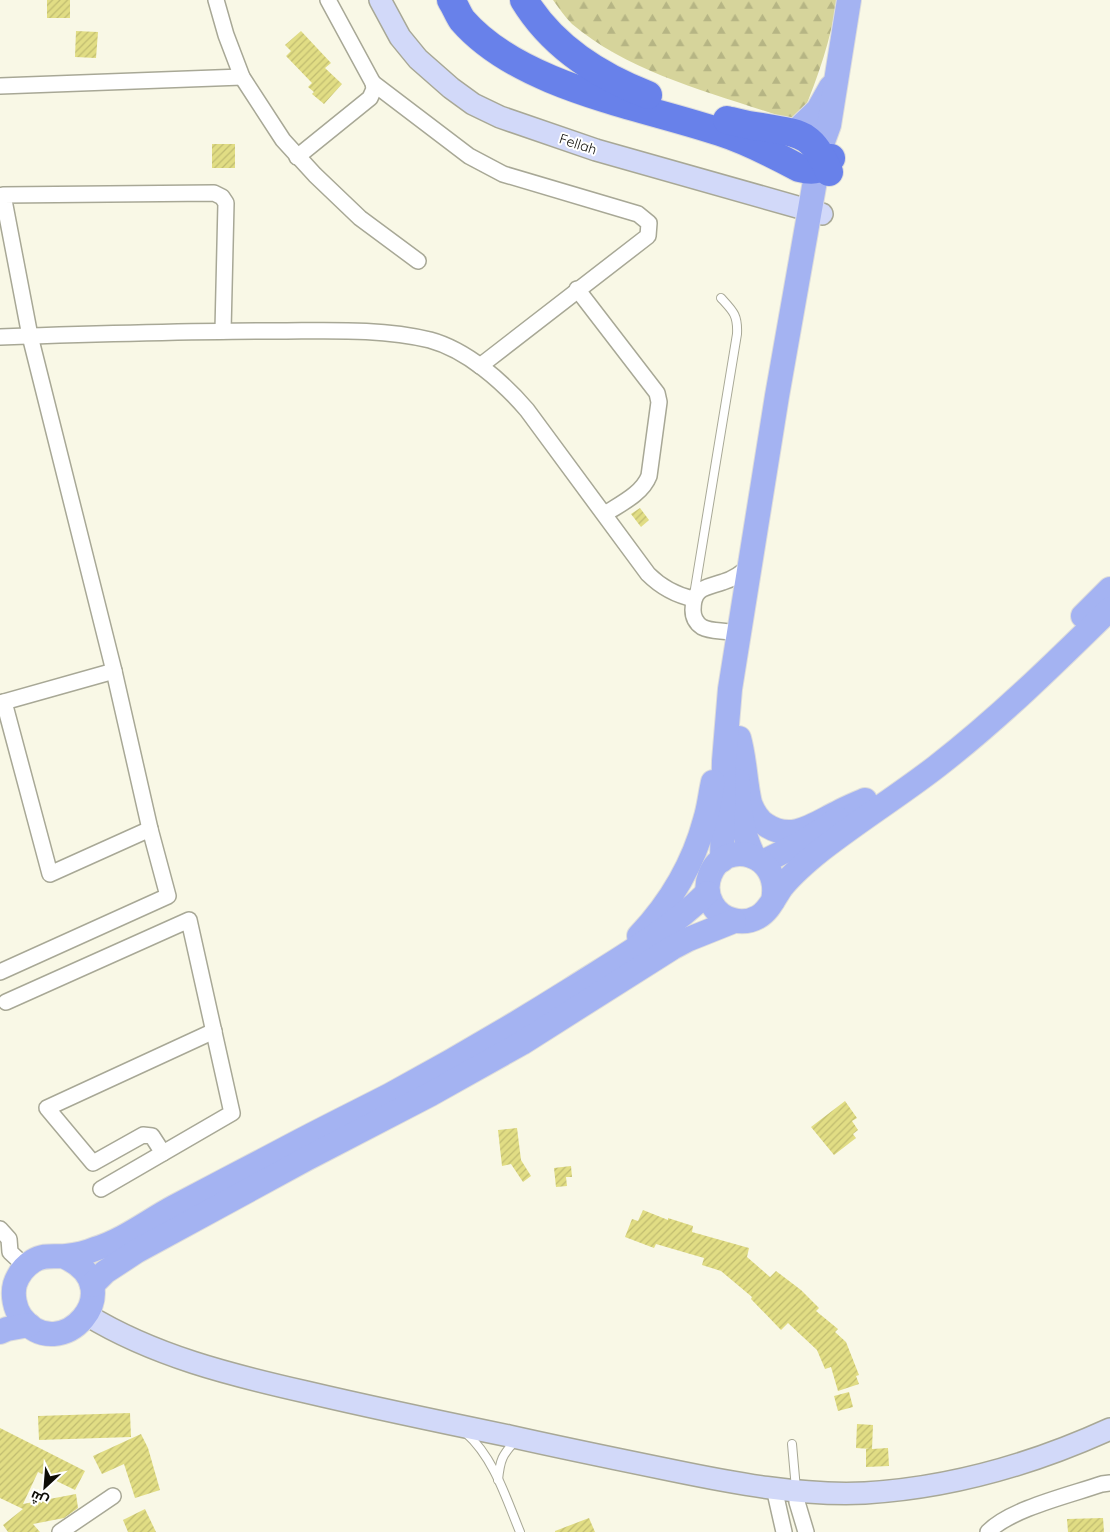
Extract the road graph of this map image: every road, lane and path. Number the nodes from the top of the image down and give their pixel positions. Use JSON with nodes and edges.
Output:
{"nodes":[{"id":1,"x":216,"y":0,"type":"edge"},
{"id":2,"x":328,"y":0,"type":"edge"},
{"id":3,"x":380,"y":0,"type":"edge"},
{"id":4,"x":451,"y":0,"type":"edge"},
{"id":5,"x":524,"y":0,"type":"edge"},
{"id":6,"x":849,"y":0,"type":"edge"},
{"id":7,"x":838,"y":67,"type":"junction"},
{"id":8,"x":242,"y":78,"type":"junction"},
{"id":9,"x":373,"y":84,"type":"junction"},
{"id":10,"x":0,"y":86,"type":"edge"},
{"id":11,"x":795,"y":132,"type":"junction"},
{"id":12,"x":297,"y":157,"type":"junction"},
{"id":13,"x":819,"y":167,"type":"junction"},
{"id":14,"x":1,"y":190,"type":"edge"},
{"id":15,"x":816,"y":213,"type":"junction"},
{"id":16,"x":418,"y":261,"type":"dead end"},
{"id":17,"x":577,"y":289,"type":"junction"},
{"id":18,"x":720,"y":298,"type":"dead end"},
{"id":19,"x":224,"y":331,"type":"junction"},
{"id":20,"x":30,"y":336,"type":"junction"},
{"id":21,"x":0,"y":337,"type":"edge"},
{"id":22,"x":480,"y":366,"type":"junction"},
{"id":23,"x":604,"y":514,"type":"junction"},
{"id":24,"x":749,"y":566,"type":"junction"},
{"id":25,"x":1110,"y":589,"type":"edge"},
{"id":26,"x":694,"y":599,"type":"junction"},
{"id":27,"x":1110,"y":609,"type":"edge"},
{"id":28,"x":740,"y":635,"type":"junction"},
{"id":29,"x":114,"y":671,"type":"junction"},
{"id":30,"x":2,"y":702,"type":"edge"},
{"id":31,"x":732,"y":739,"type":"junction"},
{"id":32,"x":865,"y":800,"type":"junction"},
{"id":33,"x":150,"y":830,"type":"junction"},
{"id":34,"x":758,"y":859,"type":"junction"},
{"id":35,"x":722,"y":860,"type":"junction"},
{"id":36,"x":708,"y":893,"type":"junction"},
{"id":37,"x":773,"y":901,"type":"junction"},
{"id":38,"x":734,"y":921,"type":"junction"},
{"id":39,"x":607,"y":966,"type":"junction"},
{"id":40,"x":0,"y":972,"type":"edge"},
{"id":41,"x":6,"y":1002,"type":"dead end"},
{"id":42,"x":214,"y":1031,"type":"junction"},
{"id":43,"x":163,"y":1153,"type":"junction"},
{"id":44,"x":101,"y":1188,"type":"dead end"},
{"id":45,"x":7,"y":1246,"type":"edge"},
{"id":46,"x":65,"y":1256,"type":"junction"},
{"id":47,"x":92,"y":1285,"type":"junction"},
{"id":48,"x":7,"y":1299,"type":"edge"},
{"id":49,"x":87,"y":1315,"type":"junction"},
{"id":50,"x":29,"y":1325,"type":"junction"},
{"id":51,"x":0,"y":1332,"type":"edge"},
{"id":52,"x":457,"y":1425,"type":"junction"},
{"id":53,"x":1110,"y":1429,"type":"edge"},
{"id":54,"x":518,"y":1438,"type":"junction"},
{"id":55,"x":792,"y":1444,"type":"dead end"},
{"id":56,"x":498,"y":1480,"type":"junction"},
{"id":57,"x":1110,"y":1484,"type":"edge"},
{"id":58,"x":774,"y":1488,"type":"junction"},
{"id":59,"x":796,"y":1490,"type":"junction"},
{"id":60,"x":113,"y":1496,"type":"dead end"},
{"id":61,"x":801,"y":1531,"type":"edge"},
{"id":62,"x":60,"y":1532,"type":"edge"},
{"id":63,"x":520,"y":1532,"type":"edge"},
{"id":64,"x":784,"y":1532,"type":"edge"},
{"id":65,"x":988,"y":1532,"type":"edge"}],
"edges":[{"from":1,"to":8,"type":"street"},
{"from":2,"to":9,"type":"street"},
{"from":3,"to":15,"type":"main road","name":"Fellah"},
{"from":4,"to":13,"type":"highway"},
{"from":5,"to":11,"type":"highway"},
{"from":6,"to":7,"type":"main road"},
{"from":7,"to":11,"type":"main road"},
{"from":7,"to":13,"type":"main road"},
{"from":8,"to":10,"type":"street"},
{"from":8,"to":12,"type":"street"},
{"from":9,"to":12,"type":"street"},
{"from":9,"to":17,"type":"street"},
{"from":11,"to":13,"type":"highway"},
{"from":12,"to":16,"type":"street"},
{"from":13,"to":15,"type":"main road"},
{"from":14,"to":19,"type":"street"},
{"from":14,"to":20,"type":"street"},
{"from":15,"to":24,"type":"main road"},
{"from":15,"to":31,"type":"main road"},
{"from":17,"to":22,"type":"street"},
{"from":17,"to":23,"type":"street"},
{"from":18,"to":26,"type":"lane"},
{"from":19,"to":20,"type":"street"},
{"from":19,"to":22,"type":"street"},
{"from":20,"to":21,"type":"street"},
{"from":20,"to":29,"type":"street"},
{"from":22,"to":23,"type":"street"},
{"from":23,"to":26,"type":"street"},
{"from":24,"to":26,"type":"street"},
{"from":24,"to":28,"type":"main road"},
{"from":25,"to":32,"type":"main road"},
{"from":26,"to":28,"type":"street"},
{"from":27,"to":37,"type":"main road"},
{"from":28,"to":31,"type":"main road"},
{"from":29,"to":30,"type":"street"},
{"from":29,"to":33,"type":"street"},
{"from":30,"to":33,"type":"street"},
{"from":31,"to":32,"type":"main road"},
{"from":31,"to":34,"type":"main road"},
{"from":31,"to":35,"type":"main road"},
{"from":31,"to":39,"type":"main road"},
{"from":32,"to":34,"type":"main road"},
{"from":33,"to":40,"type":"street"},
{"from":34,"to":35,"type":"main road"},
{"from":34,"to":37,"type":"main road"},
{"from":35,"to":36,"type":"main road"},
{"from":36,"to":38,"type":"main road"},
{"from":36,"to":39,"type":"main road"},
{"from":37,"to":38,"type":"main road"},
{"from":38,"to":47,"type":"main road"},
{"from":39,"to":46,"type":"main road"},
{"from":41,"to":42,"type":"street"},
{"from":42,"to":43,"type":"street"},
{"from":42,"to":43,"type":"street"},
{"from":43,"to":44,"type":"street"},
{"from":45,"to":46,"type":"main road"},
{"from":45,"to":48,"type":"main road"},
{"from":46,"to":47,"type":"main road"},
{"from":47,"to":49,"type":"main road"},
{"from":48,"to":50,"type":"main road"},
{"from":49,"to":50,"type":"main road"},
{"from":49,"to":52,"type":"main road"},
{"from":50,"to":51,"type":"main road"},
{"from":52,"to":54,"type":"main road"},
{"from":52,"to":56,"type":"lane"},
{"from":53,"to":59,"type":"main road"},
{"from":54,"to":56,"type":"lane"},
{"from":54,"to":58,"type":"main road"},
{"from":55,"to":59,"type":"lane"},
{"from":56,"to":63,"type":"lane"},
{"from":57,"to":65,"type":"street"},
{"from":58,"to":59,"type":"main road"},
{"from":58,"to":64,"type":"street"},
{"from":59,"to":61,"type":"street"},
{"from":60,"to":62,"type":"street"}]}
